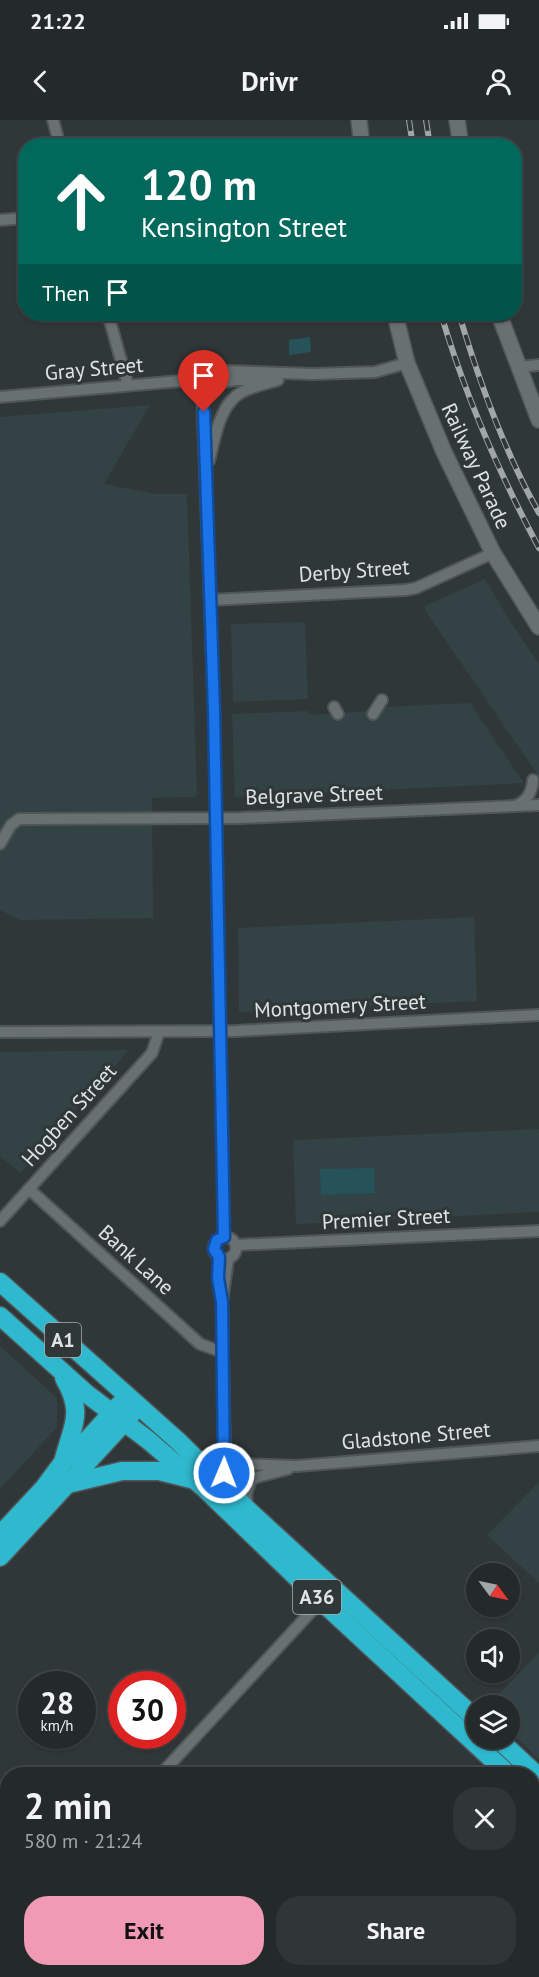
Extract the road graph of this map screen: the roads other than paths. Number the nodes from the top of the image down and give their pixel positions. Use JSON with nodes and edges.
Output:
{"nodes":[{"id":1,"x":53,"y":120,"type":"edge"},
{"id":2,"x":359,"y":120,"type":"edge"},
{"id":3,"x":458,"y":120,"type":"edge"},
{"id":4,"x":58,"y":138,"type":"edge"},
{"id":5,"x":361,"y":138,"type":"edge"},
{"id":6,"x":459,"y":138,"type":"edge"},
{"id":7,"x":18,"y":219,"type":"edge"},
{"id":8,"x":0,"y":220,"type":"edge"},
{"id":9,"x":110,"y":321,"type":"edge"},
{"id":10,"x":396,"y":321,"type":"edge"},
{"id":11,"x":502,"y":321,"type":"edge"},
{"id":12,"x":407,"y":363,"type":"junction"},
{"id":13,"x":539,"y":365,"type":"edge"},
{"id":14,"x":518,"y":367,"type":"junction"},
{"id":15,"x":201,"y":370,"type":"junction"},
{"id":16,"x":313,"y":374,"type":"junction"},
{"id":17,"x":190,"y":380,"type":"junction"},
{"id":18,"x":278,"y":380,"type":"junction"},
{"id":19,"x":128,"y":385,"type":"junction"},
{"id":20,"x":205,"y":387,"type":"junction"},
{"id":21,"x":0,"y":396,"type":"edge"},
{"id":22,"x":539,"y":420,"type":"edge"},
{"id":23,"x":206,"y":471,"type":"junction"},
{"id":24,"x":493,"y":553,"type":"junction"},
{"id":25,"x":210,"y":600,"type":"junction"},
{"id":26,"x":539,"y":627,"type":"edge"},
{"id":27,"x":382,"y":700,"type":"dead end"},
{"id":28,"x":373,"y":714,"type":"dead end"},
{"id":29,"x":533,"y":780,"type":"dead end"},
{"id":30,"x":539,"y":805,"type":"edge"},
{"id":31,"x":515,"y":806,"type":"junction"},
{"id":32,"x":216,"y":816,"type":"junction"},
{"id":33,"x":0,"y":844,"type":"edge"},
{"id":34,"x":539,"y":1015,"type":"edge"},
{"id":35,"x":0,"y":1032,"type":"edge"},
{"id":36,"x":159,"y":1032,"type":"junction"},
{"id":37,"x":219,"y":1032,"type":"junction"},
{"id":38,"x":29,"y":1189,"type":"junction"},
{"id":39,"x":0,"y":1221,"type":"edge"},
{"id":40,"x":539,"y":1231,"type":"edge"},
{"id":41,"x":224,"y":1237,"type":"junction"},
{"id":42,"x":236,"y":1245,"type":"junction"},
{"id":43,"x":223,"y":1258,"type":"junction"},
{"id":44,"x":0,"y":1282,"type":"edge"},
{"id":45,"x":0,"y":1316,"type":"edge"},
{"id":46,"x":222,"y":1352,"type":"junction"},
{"id":47,"x":57,"y":1368,"type":"junction"},
{"id":48,"x":132,"y":1402,"type":"junction"},
{"id":49,"x":118,"y":1418,"type":"junction"},
{"id":50,"x":539,"y":1446,"type":"edge"},
{"id":51,"x":225,"y":1459,"type":"junction"},
{"id":52,"x":63,"y":1462,"type":"junction"},
{"id":53,"x":297,"y":1466,"type":"junction"},
{"id":54,"x":193,"y":1479,"type":"junction"},
{"id":55,"x":68,"y":1484,"type":"junction"},
{"id":56,"x":223,"y":1486,"type":"junction"},
{"id":57,"x":248,"y":1510,"type":"junction"},
{"id":58,"x":0,"y":1535,"type":"edge"},
{"id":59,"x":0,"y":1557,"type":"edge"},
{"id":60,"x":321,"y":1601,"type":"junction"},
{"id":61,"x":466,"y":1710,"type":"edge"},
{"id":62,"x":509,"y":1749,"type":"edge"},
{"id":63,"x":167,"y":1767,"type":"edge"},
{"id":64,"x":500,"y":1767,"type":"edge"},
{"id":65,"x":527,"y":1767,"type":"edge"}],
"edges":[{"from":1,"to":4,"type":"street"},
{"from":2,"to":5,"type":"main road"},
{"from":3,"to":6,"type":"main road"},
{"from":7,"to":8,"type":"street"},
{"from":9,"to":19,"type":"street"},
{"from":10,"to":12,"type":"main road","name":"Railway Parade"},
{"from":11,"to":14,"type":"main road"},
{"from":12,"to":16,"type":"street"},
{"from":12,"to":24,"type":"main road","name":"Railway Parade"},
{"from":13,"to":14,"type":"street"},
{"from":14,"to":22,"type":"main road"},
{"from":15,"to":16,"type":"street"},
{"from":15,"to":17,"type":"street"},
{"from":15,"to":20,"type":"street"},
{"from":16,"to":18,"type":"street"},
{"from":17,"to":19,"type":"street","name":"Gray Street"},
{"from":17,"to":20,"type":"street"},
{"from":18,"to":20,"type":"street"},
{"from":18,"to":23,"type":"street"},
{"from":19,"to":21,"type":"street","name":"Gray Street"},
{"from":20,"to":23,"type":"street"},
{"from":23,"to":25,"type":"street"},
{"from":24,"to":25,"type":"street","name":"Derby Street"},
{"from":24,"to":26,"type":"main road","name":"Railway Parade"},
{"from":25,"to":32,"type":"street"},
{"from":27,"to":28,"type":"street"},
{"from":29,"to":31,"type":"street"},
{"from":30,"to":31,"type":"street","name":"Belgrave Street"},
{"from":31,"to":32,"type":"street","name":"Belgrave Street"},
{"from":32,"to":33,"type":"street","name":"Belgrave Street"},
{"from":32,"to":37,"type":"street"},
{"from":34,"to":37,"type":"street","name":"Montgomery Street"},
{"from":35,"to":36,"type":"street","name":"Montgomery Street"},
{"from":36,"to":37,"type":"street","name":"Montgomery Street"},
{"from":36,"to":38,"type":"street","name":"Hogben Street"},
{"from":37,"to":41,"type":"street"},
{"from":38,"to":39,"type":"street","name":"Hogben Street"},
{"from":38,"to":46,"type":"street","name":"Bank Lane"},
{"from":40,"to":42,"type":"street","name":"Premier Street"},
{"from":41,"to":42,"type":"street"},
{"from":41,"to":43,"type":"street"},
{"from":42,"to":43,"type":"street"},
{"from":43,"to":46,"type":"street"},
{"from":44,"to":48,"type":"highway","number":"A1"},
{"from":45,"to":47,"type":"highway","number":"A1"},
{"from":46,"to":51,"type":"street"},
{"from":47,"to":49,"type":"highway","number":"A1"},
{"from":47,"to":52,"type":"highway","number":"A1"},
{"from":48,"to":49,"type":"highway"},
{"from":48,"to":56,"type":"highway","number":"A36"},
{"from":49,"to":52,"type":"highway","number":"A1"},
{"from":49,"to":54,"type":"highway","number":"A36"},
{"from":49,"to":55,"type":"highway"},
{"from":50,"to":53,"type":"street","name":"Gladstone Street"},
{"from":51,"to":53,"type":"street","name":"Gladstone Street"},
{"from":51,"to":56,"type":"street"},
{"from":52,"to":58,"type":"highway","number":"A1"},
{"from":53,"to":57,"type":"street","name":"Gladstone Street"},
{"from":54,"to":55,"type":"highway"},
{"from":54,"to":60,"type":"highway","number":"A36"},
{"from":55,"to":59,"type":"highway"},
{"from":56,"to":57,"type":"highway","number":"A36"},
{"from":57,"to":61,"type":"highway","number":"A36"},
{"from":60,"to":63,"type":"street"},
{"from":60,"to":64,"type":"highway","number":"A36"},
{"from":62,"to":65,"type":"highway"}]}
